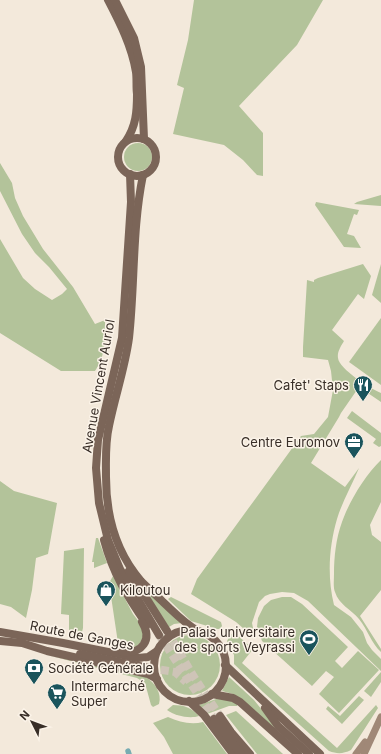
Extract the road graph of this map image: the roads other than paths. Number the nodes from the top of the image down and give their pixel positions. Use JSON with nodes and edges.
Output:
{"nodes":[{"id":1,"x":108,"y":0,"type":"edge"},
{"id":2,"x":115,"y":0,"type":"edge"},
{"id":3,"x":144,"y":139,"type":"junction"},
{"id":4,"x":126,"y":141,"type":"junction"},
{"id":5,"x":130,"y":174,"type":"junction"},
{"id":6,"x":143,"y":175,"type":"junction"},
{"id":7,"x":100,"y":510,"type":"junction"},
{"id":8,"x":117,"y":541,"type":"junction"},
{"id":9,"x":133,"y":604,"type":"junction"},
{"id":10,"x":198,"y":631,"type":"junction"},
{"id":11,"x":0,"y":632,"type":"edge"},
{"id":12,"x":0,"y":641,"type":"edge"},
{"id":13,"x":22,"y":643,"type":"junction"},
{"id":14,"x":92,"y":648,"type":"junction"},
{"id":15,"x":158,"y":650,"type":"junction"},
{"id":16,"x":225,"y":666,"type":"junction"},
{"id":17,"x":149,"y":668,"type":"tunnel mouth"},
{"id":18,"x":156,"y":679,"type":"junction"},
{"id":19,"x":212,"y":694,"type":"junction"},
{"id":20,"x":255,"y":694,"type":"junction"},
{"id":21,"x":189,"y":701,"type":"junction"},
{"id":22,"x":381,"y":717,"type":"edge"},
{"id":23,"x":374,"y":731,"type":"junction"},
{"id":24,"x":233,"y":754,"type":"edge"},
{"id":25,"x":241,"y":754,"type":"edge"},
{"id":26,"x":250,"y":754,"type":"edge"},
{"id":27,"x":298,"y":754,"type":"edge"},
{"id":28,"x":309,"y":754,"type":"edge"},
{"id":29,"x":320,"y":754,"type":"edge"},
{"id":30,"x":356,"y":754,"type":"edge"},
{"id":31,"x":364,"y":754,"type":"edge"}],
"edges":[{"from":1,"to":4,"type":"main road"},
{"from":2,"to":3,"type":"main road"},
{"from":3,"to":4,"type":"main road"},
{"from":3,"to":6,"type":"main road"},
{"from":4,"to":5,"type":"main road"},
{"from":5,"to":6,"type":"main road"},
{"from":5,"to":7,"type":"main road","name":"Avenue Vincent Auriol"},
{"from":6,"to":8,"type":"main road","name":"Avenue Vincent Auriol"},
{"from":7,"to":8,"type":"main road","name":"Avenue Vincent Auriol"},
{"from":7,"to":9,"type":"main road"},
{"from":8,"to":10,"type":"main road"},
{"from":9,"to":14,"type":"main road"},
{"from":9,"to":15,"type":"main road"},
{"from":10,"to":15,"type":"main road"},
{"from":10,"to":16,"type":"main road"},
{"from":11,"to":14,"type":"main road","name":"Route de Ganges"},
{"from":12,"to":13,"type":"main road","name":"Route de Ganges"},
{"from":13,"to":17,"type":"main road"},
{"from":13,"to":18,"type":"main road","name":"Route de Ganges"},
{"from":14,"to":15,"type":"main road","name":"Route de Ganges"},
{"from":15,"to":18,"type":"main road"},
{"from":16,"to":19,"type":"main road"},
{"from":16,"to":20,"type":"main road"},
{"from":18,"to":21,"type":"main road"},
{"from":19,"to":21,"type":"main road"},
{"from":19,"to":27,"type":"main road"},
{"from":20,"to":28,"type":"main road"},
{"from":20,"to":29,"type":"main road"},
{"from":21,"to":24,"type":"main road"},
{"from":22,"to":23,"type":"main road"},
{"from":23,"to":30,"type":"main road"},
{"from":23,"to":31,"type":"main road"},
{"from":25,"to":26,"type":"main road"}]}
